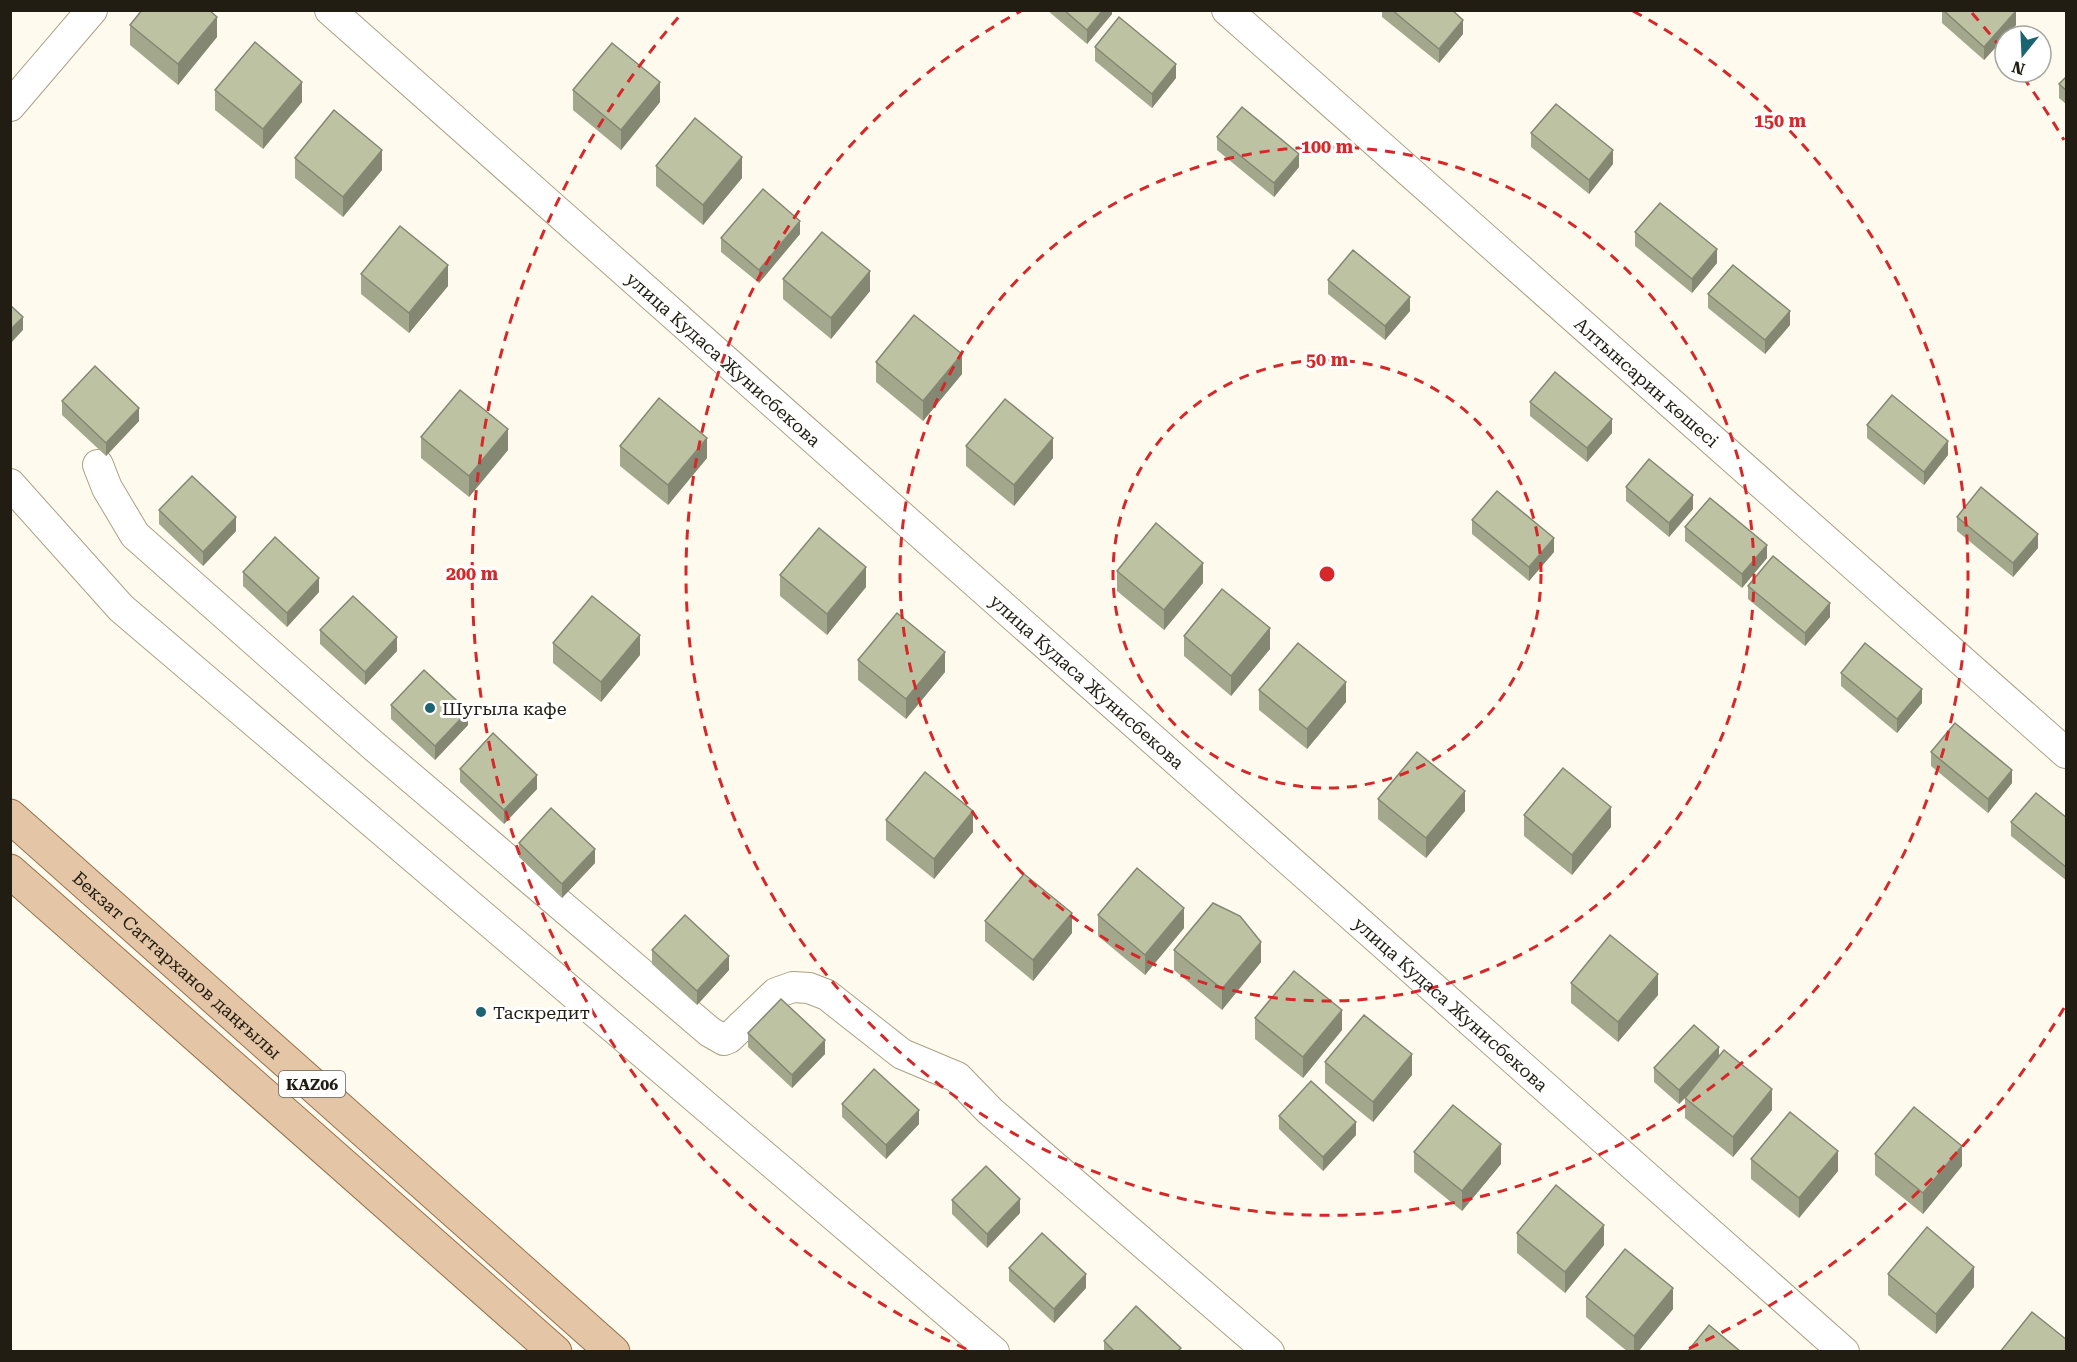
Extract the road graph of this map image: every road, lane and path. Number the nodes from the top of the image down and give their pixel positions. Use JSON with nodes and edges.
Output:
{"nodes":[{"id":1,"x":92,"y":10,"type":"edge"},
{"id":2,"x":330,"y":10,"type":"edge"},
{"id":3,"x":1227,"y":10,"type":"edge"},
{"id":4,"x":10,"y":106,"type":"edge"},
{"id":5,"x":98,"y":465,"type":"dead end"},
{"id":6,"x":10,"y":484,"type":"edge"},
{"id":7,"x":2067,"y":753,"type":"edge"},
{"id":8,"x":10,"y":816,"type":"edge"},
{"id":9,"x":10,"y":871,"type":"edge"},
{"id":10,"x":555,"y":1352,"type":"edge"},
{"id":11,"x":613,"y":1352,"type":"edge"},
{"id":12,"x":994,"y":1352,"type":"edge"},
{"id":13,"x":1269,"y":1352,"type":"edge"},
{"id":14,"x":1844,"y":1352,"type":"edge"}],
"edges":[{"from":1,"to":4,"type":"street"},
{"from":2,"to":14,"type":"street","name":"улица Кудаса Жунисбекова"},
{"from":3,"to":7,"type":"street","name":"Алтынсарин көшесі"},
{"from":5,"to":13,"type":"street"},
{"from":6,"to":12,"type":"street"},
{"from":8,"to":11,"type":"main road","name":"Бекзат Саттарханов даңғылы","number":"KАZ06"},
{"from":9,"to":10,"type":"main road","number":"KАZ06"}]}
